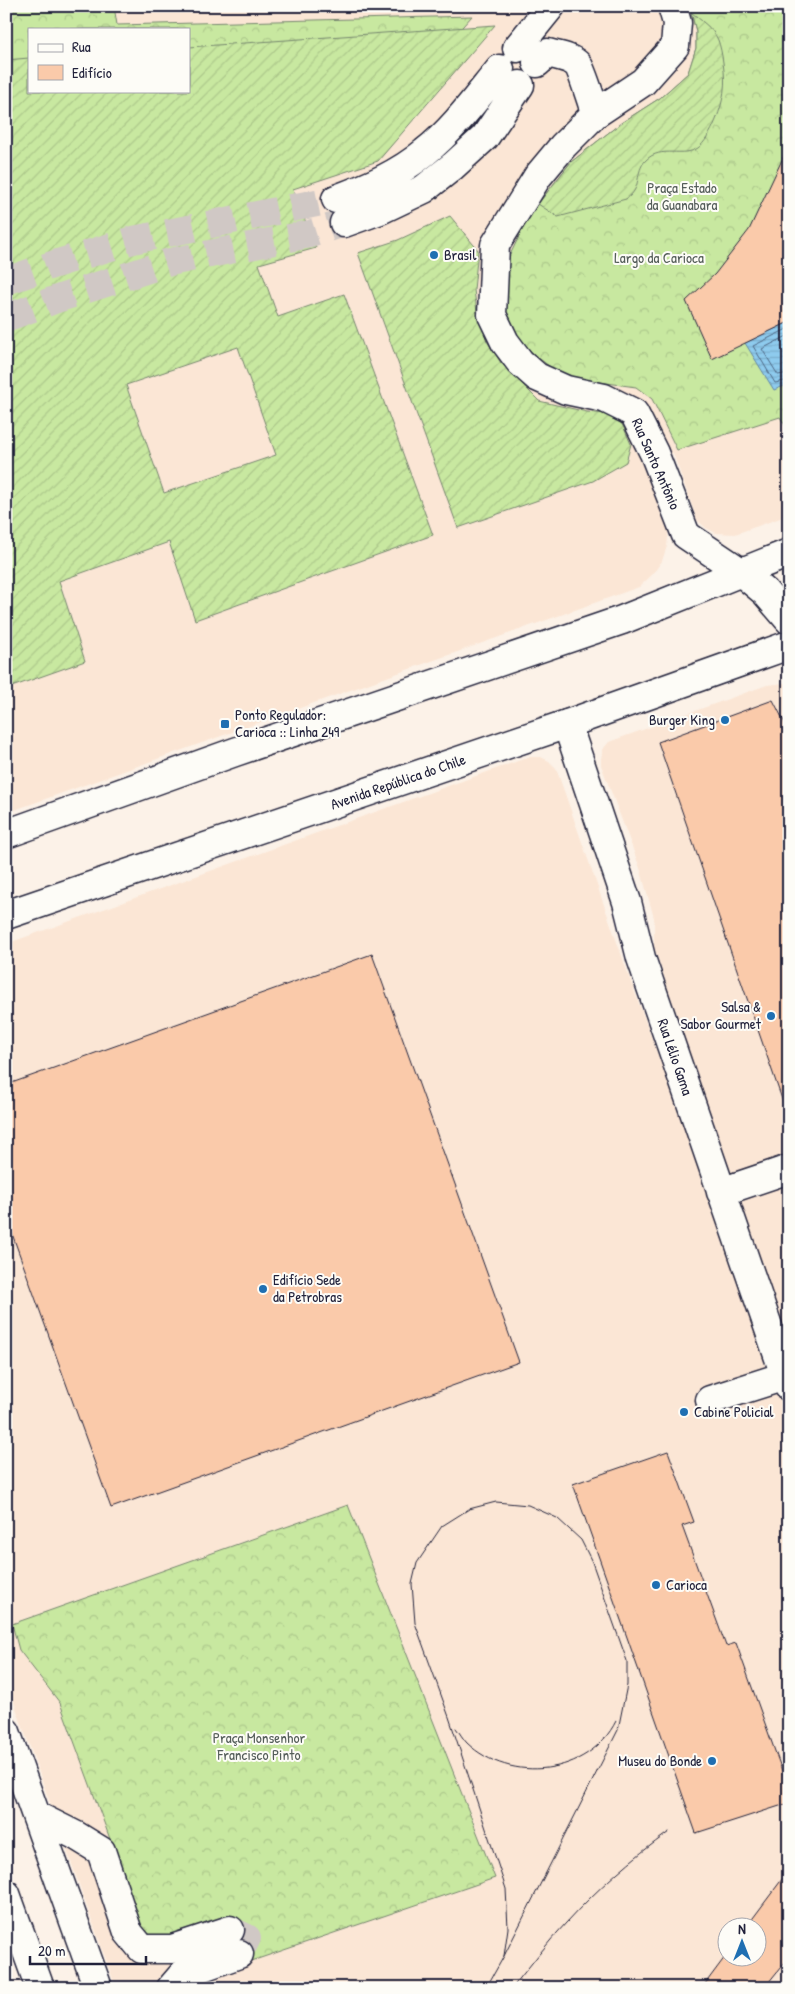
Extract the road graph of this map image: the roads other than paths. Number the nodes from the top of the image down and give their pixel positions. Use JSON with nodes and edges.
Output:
{"nodes":[{"id":1,"x":551,"y":6,"type":"edge"},
{"id":2,"x":672,"y":6,"type":"edge"},
{"id":3,"x":518,"y":66,"type":"junction"},
{"id":4,"x":595,"y":114,"type":"junction"},
{"id":5,"x":340,"y":211,"type":"tunnel mouth"},
{"id":6,"x":789,"y":553,"type":"edge"},
{"id":7,"x":741,"y":572,"type":"junction"},
{"id":8,"x":789,"y":620,"type":"edge"},
{"id":9,"x":789,"y":645,"type":"edge"},
{"id":10,"x":567,"y":724,"type":"junction"},
{"id":11,"x":6,"y":834,"type":"edge"},
{"id":12,"x":6,"y":915,"type":"edge"},
{"id":13,"x":789,"y":1169,"type":"edge"},
{"id":14,"x":721,"y":1192,"type":"junction"},
{"id":15,"x":787,"y":1382,"type":"edge"},
{"id":16,"x":710,"y":1400,"type":"dead end"},
{"id":17,"x":6,"y":1732,"type":"edge"},
{"id":18,"x":37,"y":1816,"type":"junction"},
{"id":19,"x":6,"y":1894,"type":"edge"},
{"id":20,"x":40,"y":1988,"type":"edge"},
{"id":21,"x":98,"y":1988,"type":"edge"},
{"id":22,"x":172,"y":1988,"type":"edge"}],
"edges":[{"from":1,"to":3,"type":"main road"},
{"from":2,"to":4,"type":"main road","name":"Rua Santo Antônio"},
{"from":3,"to":4,"type":"main road"},
{"from":3,"to":5,"type":"main road"},
{"from":4,"to":7,"type":"main road","name":"Rua Santo Antônio"},
{"from":6,"to":7,"type":"main road"},
{"from":7,"to":8,"type":"main road","name":"Rua Santo Antônio"},
{"from":7,"to":11,"type":"main road"},
{"from":9,"to":10,"type":"main road","name":"Avenida República do Chile"},
{"from":10,"to":12,"type":"main road","name":"Avenida República do Chile"},
{"from":10,"to":14,"type":"main road","name":"Rua Lélio Gama"},
{"from":13,"to":14,"type":"main road"},
{"from":14,"to":15,"type":"main road","name":"Rua Lélio Gama"},
{"from":15,"to":16,"type":"main road"},
{"from":17,"to":18,"type":"main road"},
{"from":18,"to":21,"type":"main road"},
{"from":18,"to":22,"type":"main road"},
{"from":19,"to":20,"type":"main road"}]}
